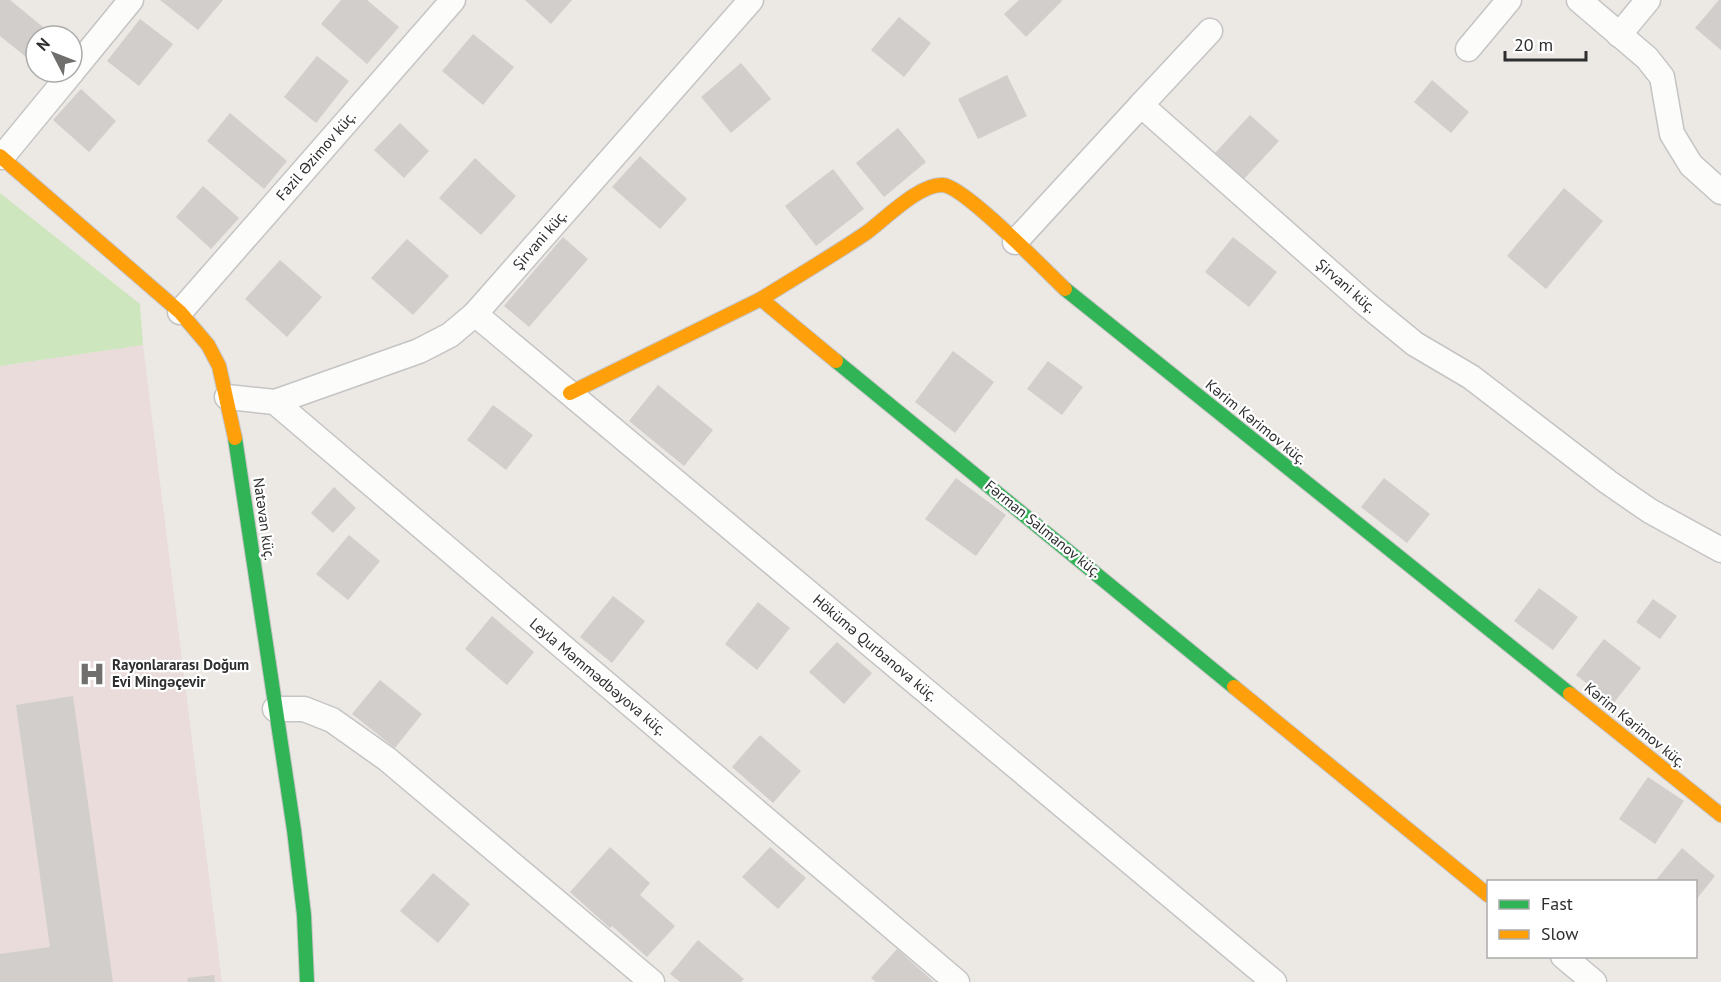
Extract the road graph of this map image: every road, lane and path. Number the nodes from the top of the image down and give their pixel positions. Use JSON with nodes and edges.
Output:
{"nodes":[{"id":1,"x":131,"y":0,"type":"edge"},
{"id":2,"x":453,"y":0,"type":"edge"},
{"id":3,"x":751,"y":0,"type":"edge"},
{"id":4,"x":1509,"y":0,"type":"edge"},
{"id":5,"x":1579,"y":0,"type":"edge"},
{"id":6,"x":1648,"y":0,"type":"edge"},
{"id":7,"x":1210,"y":32,"type":"dead end"},
{"id":8,"x":1619,"y":35,"type":"junction"},
{"id":9,"x":1468,"y":49,"type":"dead end"},
{"id":10,"x":84,"y":57,"type":"edge"},
{"id":11,"x":62,"y":84,"type":"edge"},
{"id":12,"x":1141,"y":105,"type":"junction"},
{"id":13,"x":1,"y":156,"type":"edge"},
{"id":14,"x":1721,"y":192,"type":"edge"},
{"id":15,"x":1015,"y":242,"type":"junction"},
{"id":16,"x":761,"y":299,"type":"junction"},
{"id":17,"x":180,"y":312,"type":"junction"},
{"id":18,"x":475,"y":314,"type":"junction"},
{"id":19,"x":570,"y":393,"type":"junction"},
{"id":20,"x":227,"y":397,"type":"junction"},
{"id":21,"x":275,"y":402,"type":"junction"},
{"id":22,"x":1721,"y":550,"type":"edge"},
{"id":23,"x":275,"y":709,"type":"junction"},
{"id":24,"x":1721,"y":815,"type":"edge"},
{"id":25,"x":1487,"y":894,"type":"edge"},
{"id":26,"x":1564,"y":958,"type":"edge"},
{"id":27,"x":307,"y":982,"type":"edge"},
{"id":28,"x":652,"y":982,"type":"edge"},
{"id":29,"x":957,"y":982,"type":"edge"},
{"id":30,"x":1274,"y":982,"type":"edge"},
{"id":31,"x":1594,"y":982,"type":"edge"}],
"edges":[{"from":1,"to":10,"type":"street"},
{"from":2,"to":17,"type":"street","name":"Fazil Əzimov küç."},
{"from":3,"to":18,"type":"street","name":"Şirvani küç."},
{"from":4,"to":9,"type":"street"},
{"from":5,"to":8,"type":"street"},
{"from":6,"to":8,"type":"street"},
{"from":7,"to":12,"type":"street"},
{"from":8,"to":14,"type":"street"},
{"from":11,"to":13,"type":"street"},
{"from":12,"to":15,"type":"street"},
{"from":12,"to":22,"type":"street","name":"Şirvani küç."},
{"from":13,"to":17,"type":"street","name":"Natəvan küç."},
{"from":15,"to":16,"type":"street","name":"Kərim Kərimov küç."},
{"from":15,"to":24,"type":"street","name":"Kərim Kərimov küç."},
{"from":16,"to":19,"type":"street"},
{"from":16,"to":25,"type":"street","name":"Fərman Salmanov küç."},
{"from":17,"to":20,"type":"street","name":"Natəvan küç."},
{"from":18,"to":19,"type":"street","name":"Hökümə Qurbanova küç."},
{"from":18,"to":21,"type":"street","name":"Şirvani küç."},
{"from":19,"to":30,"type":"street","name":"Hökümə Qurbanova küç."},
{"from":20,"to":21,"type":"street"},
{"from":20,"to":23,"type":"street","name":"Natəvan küç."},
{"from":21,"to":29,"type":"street","name":"Leyla Məmmədbəyova küç."},
{"from":23,"to":27,"type":"street","name":"Natəvan küç."},
{"from":23,"to":28,"type":"street"},
{"from":26,"to":31,"type":"street"}]}
